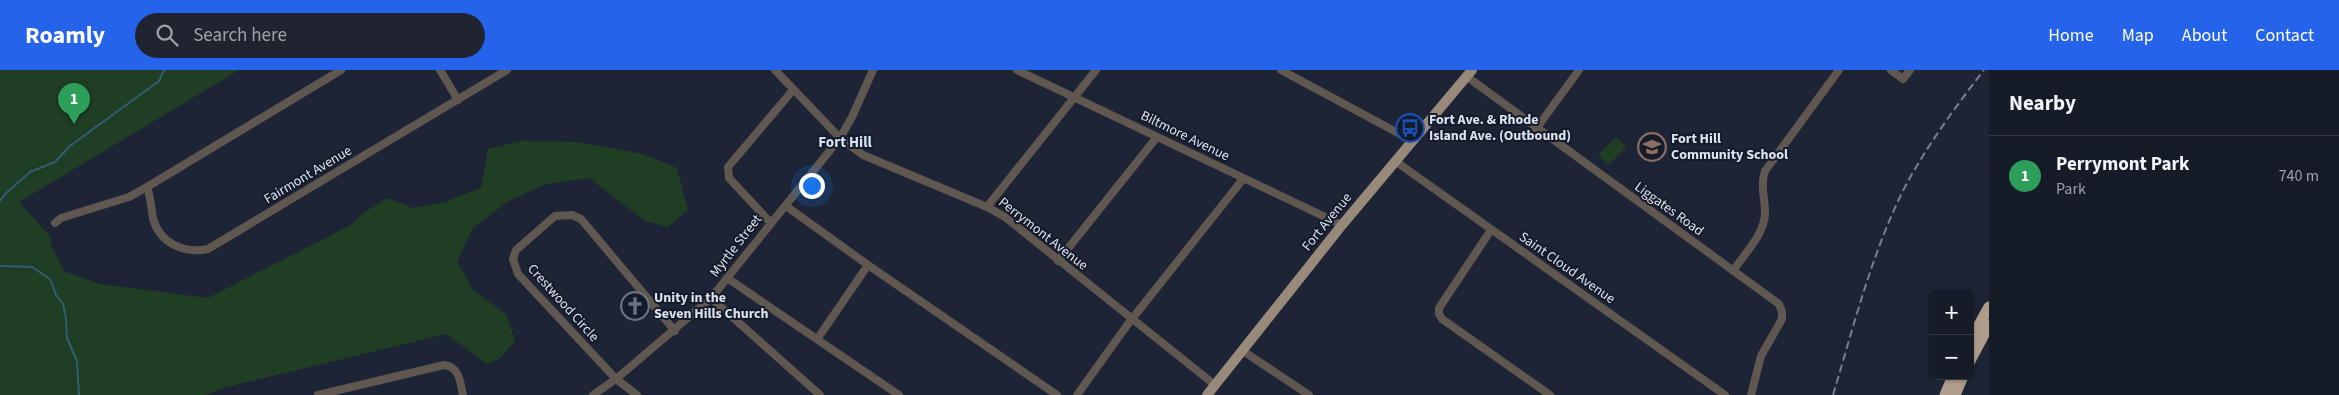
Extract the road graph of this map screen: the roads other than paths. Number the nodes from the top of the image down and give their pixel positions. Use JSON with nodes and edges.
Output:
{"nodes":[{"id":1,"x":341,"y":70,"type":"edge"},
{"id":2,"x":440,"y":70,"type":"edge"},
{"id":3,"x":507,"y":70,"type":"edge"},
{"id":4,"x":775,"y":70,"type":"edge"},
{"id":5,"x":873,"y":70,"type":"edge"},
{"id":6,"x":1017,"y":70,"type":"edge"},
{"id":7,"x":1096,"y":70,"type":"edge"},
{"id":8,"x":1282,"y":70,"type":"edge"},
{"id":9,"x":1579,"y":70,"type":"edge"},
{"id":10,"x":1839,"y":70,"type":"edge"},
{"id":11,"x":1891,"y":70,"type":"edge"},
{"id":12,"x":1910,"y":70,"type":"edge"},
{"id":13,"x":1469,"y":73,"type":"edge"},
{"id":14,"x":793,"y":90,"type":"junction"},
{"id":15,"x":1073,"y":97,"type":"junction"},
{"id":16,"x":458,"y":100,"type":"junction"},
{"id":17,"x":1536,"y":129,"type":"junction"},
{"id":18,"x":1157,"y":137,"type":"junction"},
{"id":19,"x":840,"y":138,"type":"junction"},
{"id":20,"x":1411,"y":140,"type":"junction"},
{"id":21,"x":1395,"y":161,"type":"junction"},
{"id":22,"x":1243,"y":178,"type":"junction"},
{"id":23,"x":147,"y":188,"type":"junction"},
{"id":24,"x":786,"y":206,"type":"junction"},
{"id":25,"x":987,"y":207,"type":"junction"},
{"id":26,"x":770,"y":222,"type":"junction"},
{"id":27,"x":55,"y":224,"type":"dead end"},
{"id":28,"x":1342,"y":224,"type":"junction"},
{"id":29,"x":1491,"y":230,"type":"junction"},
{"id":30,"x":1058,"y":261,"type":"junction"},
{"id":31,"x":868,"y":265,"type":"junction"},
{"id":32,"x":1733,"y":270,"type":"junction"},
{"id":33,"x":727,"y":278,"type":"junction"},
{"id":34,"x":711,"y":298,"type":"junction"},
{"id":35,"x":1989,"y":307,"type":"edge"},
{"id":36,"x":1132,"y":320,"type":"junction"},
{"id":37,"x":1989,"y":325,"type":"edge"},
{"id":38,"x":675,"y":331,"type":"junction"},
{"id":39,"x":1973,"y":335,"type":"edge"},
{"id":40,"x":818,"y":338,"type":"junction"},
{"id":41,"x":1244,"y":351,"type":"junction"},
{"id":42,"x":1974,"y":353,"type":"edge"},
{"id":43,"x":616,"y":379,"type":"junction"},
{"id":44,"x":1951,"y":380,"type":"edge"},
{"id":45,"x":1961,"y":380,"type":"edge"},
{"id":46,"x":1215,"y":385,"type":"junction"},
{"id":47,"x":318,"y":395,"type":"edge"},
{"id":48,"x":463,"y":395,"type":"edge"},
{"id":49,"x":593,"y":395,"type":"edge"},
{"id":50,"x":637,"y":395,"type":"edge"},
{"id":51,"x":819,"y":395,"type":"edge"},
{"id":52,"x":899,"y":395,"type":"edge"},
{"id":53,"x":1057,"y":395,"type":"edge"},
{"id":54,"x":1077,"y":395,"type":"edge"},
{"id":55,"x":1207,"y":395,"type":"edge"},
{"id":56,"x":1309,"y":395,"type":"edge"},
{"id":57,"x":1550,"y":395,"type":"edge"},
{"id":58,"x":1725,"y":395,"type":"edge"},
{"id":59,"x":1751,"y":395,"type":"edge"},
{"id":60,"x":1945,"y":395,"type":"edge"},
{"id":61,"x":1955,"y":395,"type":"edge"}],
"edges":[{"from":1,"to":23,"type":"street"},
{"from":2,"to":16,"type":"street"},
{"from":3,"to":16,"type":"street","name":"Fairmont Avenue"},
{"from":4,"to":14,"type":"street","name":"Perrymont Avenue"},
{"from":5,"to":19,"type":"street","name":"Myrtle Street"},
{"from":6,"to":15,"type":"street","name":"Biltmore Avenue"},
{"from":7,"to":15,"type":"street"},
{"from":8,"to":20,"type":"street"},
{"from":9,"to":17,"type":"street"},
{"from":10,"to":32,"type":"street"},
{"from":11,"to":12,"type":"street"},
{"from":13,"to":17,"type":"street","name":"Liggates Road"},
{"from":13,"to":20,"type":"main road","name":"Fort Avenue"},
{"from":14,"to":19,"type":"street","name":"Perrymont Avenue"},
{"from":14,"to":26,"type":"street"},
{"from":15,"to":18,"type":"street","name":"Biltmore Avenue"},
{"from":15,"to":25,"type":"street"},
{"from":16,"to":23,"type":"street","name":"Fairmont Avenue"},
{"from":17,"to":32,"type":"street","name":"Liggates Road"},
{"from":18,"to":22,"type":"street","name":"Biltmore Avenue"},
{"from":18,"to":30,"type":"street"},
{"from":19,"to":24,"type":"street","name":"Myrtle Street"},
{"from":19,"to":25,"type":"street","name":"Perrymont Avenue"},
{"from":20,"to":21,"type":"main road","name":"Fort Avenue"},
{"from":21,"to":28,"type":"main road","name":"Fort Avenue"},
{"from":21,"to":29,"type":"street","name":"Saint Cloud Avenue"},
{"from":22,"to":28,"type":"street","name":"Biltmore Avenue"},
{"from":22,"to":36,"type":"street"},
{"from":23,"to":27,"type":"street"},
{"from":24,"to":26,"type":"street","name":"Myrtle Street"},
{"from":24,"to":31,"type":"street"},
{"from":25,"to":30,"type":"street","name":"Perrymont Avenue"},
{"from":26,"to":33,"type":"street","name":"Myrtle Street"},
{"from":28,"to":41,"type":"main road","name":"Fort Avenue"},
{"from":29,"to":57,"type":"street"},
{"from":29,"to":58,"type":"street","name":"Saint Cloud Avenue"},
{"from":30,"to":36,"type":"street","name":"Perrymont Avenue"},
{"from":31,"to":40,"type":"street"},
{"from":31,"to":53,"type":"street"},
{"from":32,"to":59,"type":"street","name":"Liggates Road"},
{"from":33,"to":34,"type":"street","name":"Myrtle Street"},
{"from":33,"to":40,"type":"street"},
{"from":34,"to":38,"type":"street","name":"Myrtle Street"},
{"from":34,"to":51,"type":"street"},
{"from":35,"to":39,"type":"highway"},
{"from":36,"to":46,"type":"street","name":"Perrymont Avenue"},
{"from":36,"to":54,"type":"street"},
{"from":37,"to":42,"type":"highway"},
{"from":38,"to":43,"type":"street","name":"Myrtle Street"},
{"from":38,"to":43,"type":"street","name":"Crestwood Circle"},
{"from":40,"to":52,"type":"street"},
{"from":41,"to":46,"type":"main road","name":"Fort Avenue"},
{"from":41,"to":56,"type":"street"},
{"from":43,"to":49,"type":"street","name":"Myrtle Street"},
{"from":43,"to":50,"type":"street","name":"Crestwood Circle"},
{"from":44,"to":60,"type":"highway"},
{"from":45,"to":61,"type":"highway"},
{"from":46,"to":55,"type":"main road","name":"Fort Avenue"},
{"from":47,"to":48,"type":"street"}]}
